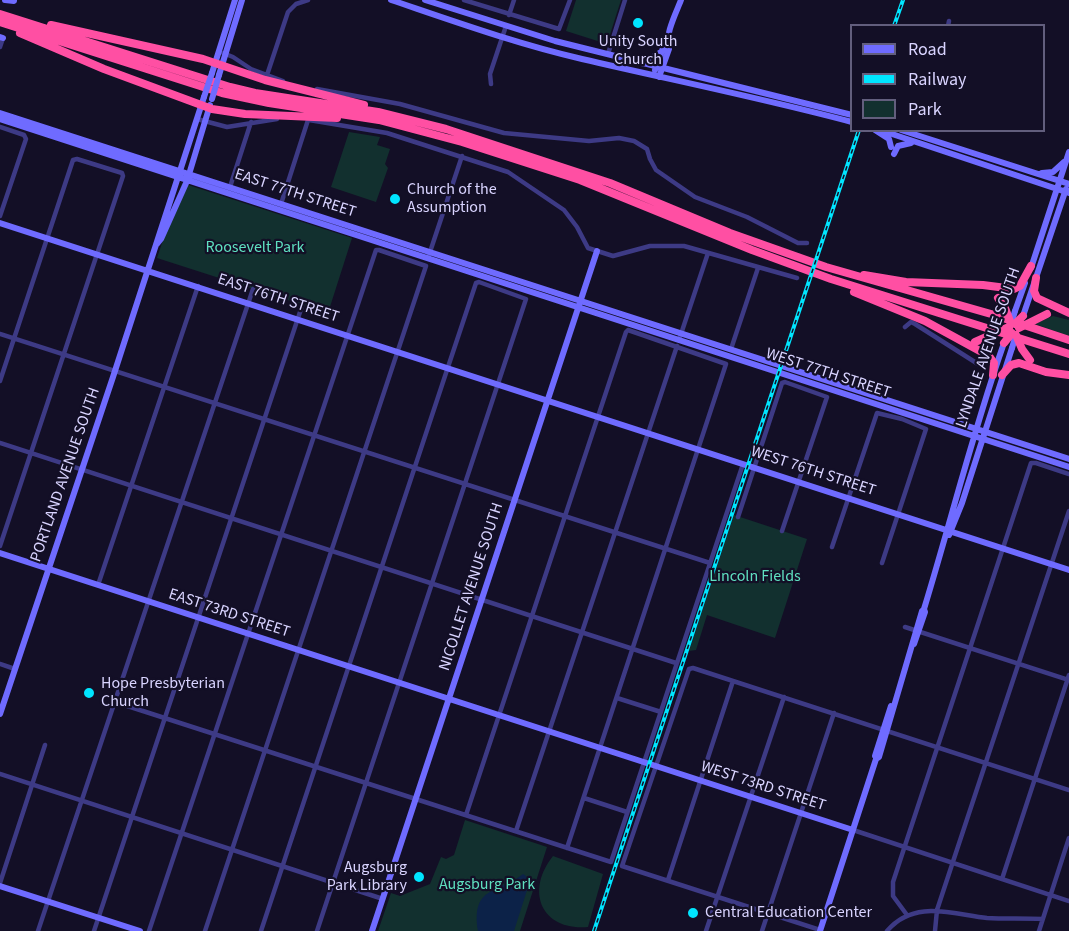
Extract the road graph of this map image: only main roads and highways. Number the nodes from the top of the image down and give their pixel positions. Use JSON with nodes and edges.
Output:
{"nodes":[{"id":1,"x":5,"y":0,"type":"edge"},
{"id":2,"x":234,"y":0,"type":"edge"},
{"id":3,"x":242,"y":0,"type":"edge"},
{"id":4,"x":391,"y":0,"type":"edge"},
{"id":5,"x":425,"y":0,"type":"edge"},
{"id":6,"x":681,"y":0,"type":"edge"},
{"id":7,"x":15,"y":1,"type":"edge"},
{"id":8,"x":434,"y":1,"type":"edge"},
{"id":9,"x":1,"y":19,"type":"edge"},
{"id":10,"x":667,"y":45,"type":"junction"},
{"id":11,"x":586,"y":49,"type":"junction"},
{"id":12,"x":661,"y":51,"type":"junction"},
{"id":13,"x":584,"y":60,"type":"junction"},
{"id":14,"x":642,"y":63,"type":"junction"},
{"id":15,"x":659,"y":67,"type":"junction"},
{"id":16,"x":219,"y":68,"type":"junction"},
{"id":17,"x":656,"y":77,"type":"junction"},
{"id":18,"x":723,"y":83,"type":"junction"},
{"id":19,"x":721,"y":91,"type":"junction"},
{"id":20,"x":206,"y":102,"type":"junction"},
{"id":21,"x":0,"y":113,"type":"edge"},
{"id":22,"x":392,"y":115,"type":"junction"},
{"id":23,"x":850,"y":115,"type":"edge"},
{"id":24,"x":0,"y":119,"type":"edge"},
{"id":25,"x":379,"y":120,"type":"junction"},
{"id":26,"x":850,"y":121,"type":"edge"},
{"id":27,"x":877,"y":132,"type":"edge"},
{"id":28,"x":886,"y":132,"type":"edge"},
{"id":29,"x":904,"y":132,"type":"edge"},
{"id":30,"x":917,"y":143,"type":"junction"},
{"id":31,"x":1069,"y":152,"type":"edge"},
{"id":32,"x":1066,"y":160,"type":"junction"},
{"id":33,"x":1034,"y":172,"type":"junction"},
{"id":34,"x":180,"y":175,"type":"junction"},
{"id":35,"x":188,"y":177,"type":"junction"},
{"id":36,"x":1032,"y":180,"type":"junction"},
{"id":37,"x":1060,"y":181,"type":"junction"},
{"id":38,"x":1069,"y":182,"type":"edge"},
{"id":39,"x":1057,"y":189,"type":"junction"},
{"id":40,"x":1067,"y":192,"type":"edge"},
{"id":41,"x":1069,"y":201,"type":"edge"},
{"id":42,"x":1050,"y":211,"type":"junction"},
{"id":43,"x":1056,"y":219,"type":"junction"},
{"id":44,"x":0,"y":223,"type":"edge"},
{"id":45,"x":157,"y":244,"type":"junction"},
{"id":46,"x":597,"y":251,"type":"road end"},
{"id":47,"x":430,"y":255,"type":"junction"},
{"id":48,"x":1032,"y":266,"type":"junction"},
{"id":49,"x":826,"y":267,"type":"junction"},
{"id":50,"x":148,"y":270,"type":"junction"},
{"id":51,"x":483,"y":276,"type":"junction"},
{"id":52,"x":1036,"y":278,"type":"junction"},
{"id":53,"x":831,"y":279,"type":"junction"},
{"id":54,"x":525,"y":283,"type":"junction"},
{"id":55,"x":974,"y":285,"type":"junction"},
{"id":56,"x":580,"y":304,"type":"junction"},
{"id":57,"x":1020,"y":309,"type":"junction"},
{"id":58,"x":1069,"y":315,"type":"edge"},
{"id":59,"x":1014,"y":328,"type":"junction"},
{"id":60,"x":955,"y":339,"type":"junction"},
{"id":61,"x":679,"y":340,"type":"junction"},
{"id":62,"x":1069,"y":340,"type":"edge"},
{"id":63,"x":1002,"y":347,"type":"joint"},
{"id":64,"x":1011,"y":351,"type":"joint"},
{"id":65,"x":1069,"y":354,"type":"edge"},
{"id":66,"x":1058,"y":373,"type":"junction"},
{"id":67,"x":998,"y":375,"type":"junction"},
{"id":68,"x":1069,"y":375,"type":"edge"},
{"id":69,"x":548,"y":400,"type":"junction"},
{"id":70,"x":974,"y":432,"type":"junction"},
{"id":71,"x":983,"y":435,"type":"junction"},
{"id":72,"x":1069,"y":459,"type":"edge"},
{"id":73,"x":1069,"y":467,"type":"edge"},
{"id":74,"x":949,"y":531,"type":"junction"},
{"id":75,"x":0,"y":553,"type":"edge"},
{"id":76,"x":48,"y":569,"type":"junction"},
{"id":77,"x":1069,"y":570,"type":"edge"},
{"id":78,"x":449,"y":699,"type":"junction"},
{"id":79,"x":0,"y":714,"type":"edge"},
{"id":80,"x":853,"y":830,"type":"junction"},
{"id":81,"x":0,"y":884,"type":"edge"},
{"id":82,"x":820,"y":930,"type":"edge"},
{"id":83,"x":140,"y":931,"type":"edge"},
{"id":84,"x":372,"y":931,"type":"edge"}],
"edges":[{"from":1,"to":7,"type":"main road"},
{"from":2,"to":16,"type":"main road","name":"PORTLAND AVENUE SOUTH"},
{"from":3,"to":16,"type":"main road","name":"PORTLAND AVENUE SOUTH"},
{"from":4,"to":13,"type":"main road"},
{"from":5,"to":8,"type":"main road"},
{"from":6,"to":10,"type":"main road"},
{"from":8,"to":11,"type":"main road"},
{"from":9,"to":16,"type":"highway"},
{"from":9,"to":20,"type":"highway"},
{"from":9,"to":22,"type":"highway"},
{"from":9,"to":25,"type":"highway"},
{"from":10,"to":12,"type":"main road"},
{"from":10,"to":15,"type":"main road"},
{"from":11,"to":13,"type":"main road"},
{"from":11,"to":14,"type":"main road"},
{"from":12,"to":14,"type":"main road"},
{"from":12,"to":15,"type":"main road"},
{"from":13,"to":17,"type":"main road"},
{"from":14,"to":15,"type":"main road"},
{"from":15,"to":17,"type":"main road"},
{"from":15,"to":18,"type":"main road"},
{"from":16,"to":20,"type":"main road","name":"PORTLAND AVENUE SOUTH","bridge":true},
{"from":16,"to":20,"type":"main road","name":"PORTLAND AVENUE SOUTH","bridge":true},
{"from":16,"to":22,"type":"highway"},
{"from":17,"to":19,"type":"main road"},
{"from":18,"to":19,"type":"main road"},
{"from":18,"to":23,"type":"main road"},
{"from":19,"to":26,"type":"main road"},
{"from":20,"to":25,"type":"highway"},
{"from":20,"to":34,"type":"main road","name":"PORTLAND AVENUE SOUTH"},
{"from":20,"to":35,"type":"main road","name":"PORTLAND AVENUE SOUTH"},
{"from":21,"to":34,"type":"main road","name":"EAST 77TH STREET"},
{"from":22,"to":49,"type":"highway"},
{"from":24,"to":34,"type":"main road","name":"EAST 77TH STREET"},
{"from":25,"to":53,"type":"highway"},
{"from":27,"to":30,"type":"main road"},
{"from":28,"to":30,"type":"main road"},
{"from":29,"to":33,"type":"main road"},
{"from":30,"to":36,"type":"main road"},
{"from":31,"to":32,"type":"main road","name":"LYNDALE AVENUE SOUTH"},
{"from":32,"to":33,"type":"main road"},
{"from":32,"to":37,"type":"main road","name":"LYNDALE AVENUE SOUTH"},
{"from":33,"to":37,"type":"main road"},
{"from":34,"to":35,"type":"main road","name":"EAST 77TH STREET"},
{"from":34,"to":45,"type":"main road","name":"PORTLAND AVENUE SOUTH"},
{"from":35,"to":45,"type":"main road","name":"PORTLAND AVENUE SOUTH"},
{"from":35,"to":47,"type":"main road","name":"EAST 77TH STREET"},
{"from":35,"to":47,"type":"main road","name":"EAST 77TH STREET"},
{"from":36,"to":39,"type":"main road"},
{"from":36,"to":42,"type":"main road"},
{"from":37,"to":38,"type":"main road"},
{"from":37,"to":39,"type":"main road","name":"LYNDALE AVENUE SOUTH"},
{"from":38,"to":40,"type":"main road","name":"LYNDALE AVENUE SOUTH"},
{"from":39,"to":40,"type":"main road"},
{"from":39,"to":42,"type":"main road","name":"LYNDALE AVENUE SOUTH"},
{"from":40,"to":43,"type":"main road","name":"LYNDALE AVENUE SOUTH"},
{"from":41,"to":43,"type":"main road"},
{"from":42,"to":48,"type":"main road","name":"LYNDALE AVENUE SOUTH"},
{"from":43,"to":52,"type":"main road","name":"LYNDALE AVENUE SOUTH"},
{"from":44,"to":50,"type":"main road","name":"EAST 76TH STREET"},
{"from":45,"to":50,"type":"main road","name":"PORTLAND AVENUE SOUTH"},
{"from":46,"to":56,"type":"main road","name":"NICOLLET AVENUE SOUTH"},
{"from":47,"to":51,"type":"main road","name":"EAST 77TH STREET"},
{"from":47,"to":54,"type":"main road","name":"EAST 77TH STREET"},
{"from":48,"to":55,"type":"highway"},
{"from":48,"to":57,"type":"main road","name":"LYNDALE AVENUE SOUTH"},
{"from":49,"to":55,"type":"highway"},
{"from":49,"to":62,"type":"highway"},
{"from":50,"to":69,"type":"main road","name":"EAST 76TH STREET"},
{"from":50,"to":76,"type":"main road","name":"PORTLAND AVENUE SOUTH"},
{"from":51,"to":54,"type":"main road"},
{"from":51,"to":56,"type":"main road","name":"EAST 77TH STREET"},
{"from":52,"to":57,"type":"main road","name":"LYNDALE AVENUE SOUTH"},
{"from":52,"to":58,"type":"highway"},
{"from":53,"to":60,"type":"highway"},
{"from":53,"to":65,"type":"highway"},
{"from":54,"to":56,"type":"main road","name":"EAST 77TH STREET"},
{"from":55,"to":59,"type":"highway","bridge":true},
{"from":56,"to":61,"type":"main road","name":"WEST 77TH STREET"},
{"from":56,"to":69,"type":"main road","name":"NICOLLET AVENUE SOUTH"},
{"from":57,"to":59,"type":"highway","bridge":true},
{"from":58,"to":59,"type":"highway","bridge":true},
{"from":59,"to":60,"type":"highway","bridge":true},
{"from":59,"to":63,"type":"highway","bridge":true},
{"from":59,"to":64,"type":"highway","bridge":true},
{"from":59,"to":66,"type":"highway","bridge":true},
{"from":60,"to":67,"type":"highway"},
{"from":61,"to":70,"type":"main road","name":"WEST 77TH STREET"},
{"from":61,"to":70,"type":"main road","name":"WEST 77TH STREET"},
{"from":63,"to":67,"type":"main road","name":"LYNDALE AVENUE SOUTH"},
{"from":64,"to":67,"type":"main road","name":"LYNDALE AVENUE SOUTH"},
{"from":66,"to":67,"type":"highway"},
{"from":66,"to":68,"type":"highway"},
{"from":67,"to":70,"type":"main road","name":"LYNDALE AVENUE SOUTH"},
{"from":67,"to":71,"type":"main road","name":"LYNDALE AVENUE SOUTH"},
{"from":69,"to":74,"type":"main road","name":"WEST 76TH STREET"},
{"from":69,"to":78,"type":"main road","name":"NICOLLET AVENUE SOUTH"},
{"from":70,"to":71,"type":"main road","name":"WEST 77TH STREET"},
{"from":70,"to":74,"type":"main road","name":"LYNDALE AVENUE SOUTH"},
{"from":71,"to":72,"type":"main road","name":"WEST 77TH STREET"},
{"from":71,"to":73,"type":"main road","name":"WEST 77TH STREET"},
{"from":71,"to":74,"type":"main road","name":"LYNDALE AVENUE SOUTH"},
{"from":74,"to":77,"type":"main road","name":"WEST 76TH STREET"},
{"from":74,"to":80,"type":"main road","name":"LYNDALE AVENUE SOUTH"},
{"from":75,"to":76,"type":"main road","name":"EAST 73RD STREET"},
{"from":76,"to":78,"type":"main road","name":"EAST 73RD STREET"},
{"from":76,"to":79,"type":"main road","name":"PORTLAND AVENUE SOUTH"},
{"from":78,"to":80,"type":"main road","name":"WEST 73RD STREET"},
{"from":78,"to":84,"type":"main road","name":"NICOLLET AVENUE SOUTH"},
{"from":80,"to":82,"type":"main road","name":"LYNDALE AVENUE SOUTH"},
{"from":81,"to":83,"type":"main road"}]}
